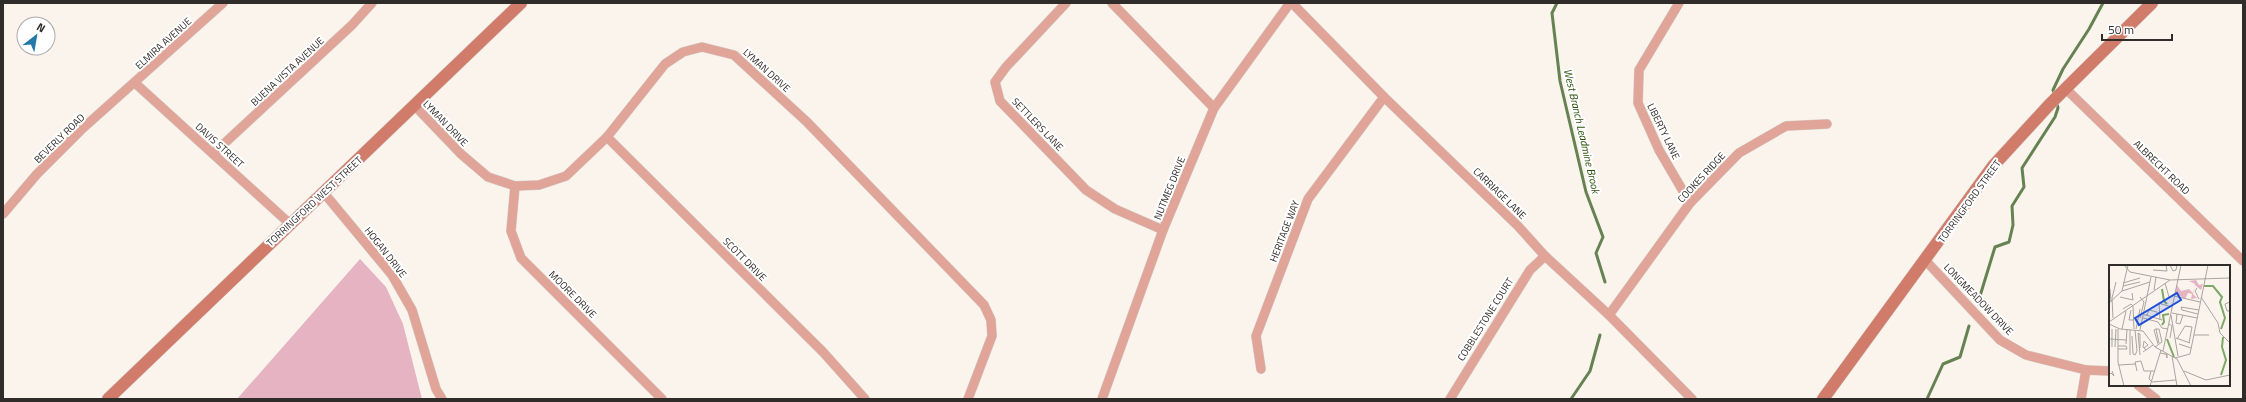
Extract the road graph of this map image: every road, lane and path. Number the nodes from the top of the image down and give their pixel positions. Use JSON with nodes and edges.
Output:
{"nodes":[{"id":1,"x":223,"y":3,"type":"edge"},
{"id":2,"x":372,"y":3,"type":"edge"},
{"id":3,"x":521,"y":3,"type":"edge"},
{"id":4,"x":1066,"y":3,"type":"edge"},
{"id":5,"x":1112,"y":3,"type":"edge"},
{"id":6,"x":1291,"y":3,"type":"edge"},
{"id":7,"x":1679,"y":3,"type":"edge"},
{"id":8,"x":2152,"y":3,"type":"edge"},
{"id":9,"x":135,"y":83,"type":"junction"},
{"id":10,"x":2058,"y":96,"type":"junction"},
{"id":11,"x":1384,"y":97,"type":"junction"},
{"id":12,"x":414,"y":105,"type":"junction"},
{"id":13,"x":1214,"y":108,"type":"junction"},
{"id":14,"x":1827,"y":124,"type":"dead end"},
{"id":15,"x":607,"y":137,"type":"junction"},
{"id":16,"x":214,"y":153,"type":"junction"},
{"id":17,"x":515,"y":186,"type":"junction"},
{"id":18,"x":324,"y":193,"type":"junction"},
{"id":19,"x":1690,"y":202,"type":"junction"},
{"id":20,"x":3,"y":214,"type":"edge"},
{"id":21,"x":289,"y":223,"type":"junction"},
{"id":22,"x":1163,"y":230,"type":"junction"},
{"id":23,"x":1545,"y":256,"type":"junction"},
{"id":24,"x":1926,"y":261,"type":"junction"},
{"id":25,"x":2243,"y":261,"type":"edge"},
{"id":26,"x":1609,"y":315,"type":"junction"},
{"id":27,"x":1261,"y":369,"type":"dead end"},
{"id":28,"x":2086,"y":370,"type":"junction"},
{"id":29,"x":2109,"y":371,"type":"edge"},
{"id":30,"x":2139,"y":386,"type":"edge"},
{"id":31,"x":108,"y":399,"type":"edge"},
{"id":32,"x":442,"y":399,"type":"edge"},
{"id":33,"x":662,"y":399,"type":"edge"},
{"id":34,"x":865,"y":399,"type":"edge"},
{"id":35,"x":968,"y":399,"type":"edge"},
{"id":36,"x":1102,"y":399,"type":"edge"},
{"id":37,"x":1450,"y":399,"type":"edge"},
{"id":38,"x":1692,"y":399,"type":"edge"},
{"id":39,"x":1823,"y":399,"type":"edge"},
{"id":40,"x":2080,"y":399,"type":"edge"},
{"id":41,"x":2156,"y":399,"type":"edge"}],
"edges":[{"from":1,"to":9,"type":"street","name":"ELMIRA AVENUE"},
{"from":2,"to":16,"type":"street","name":"BUENA VISTA AVENUE"},
{"from":3,"to":12,"type":"main road","name":"TORRINGFORD WEST STREET"},
{"from":4,"to":22,"type":"street","name":"SETTLERS LANE"},
{"from":5,"to":13,"type":"street"},
{"from":6,"to":11,"type":"street","name":"CARRIAGE LANE"},
{"from":6,"to":13,"type":"street","name":"NUTMEG DRIVE"},
{"from":7,"to":19,"type":"street","name":"LIBERTY LANE"},
{"from":8,"to":10,"type":"main road","name":"TORRINGFORD STREET"},
{"from":9,"to":16,"type":"street","name":"DAVIS STREET"},
{"from":9,"to":20,"type":"street","name":"BEVERLY ROAD"},
{"from":10,"to":24,"type":"main road","name":"TORRINGFORD STREET"},
{"from":10,"to":25,"type":"street","name":"ALBRECHT ROAD"},
{"from":11,"to":23,"type":"street","name":"CARRIAGE LANE"},
{"from":11,"to":27,"type":"street","name":"HERITAGE WAY"},
{"from":12,"to":17,"type":"street","name":"LYMAN DRIVE"},
{"from":12,"to":18,"type":"main road","name":"TORRINGFORD WEST STREET"},
{"from":13,"to":22,"type":"street","name":"NUTMEG DRIVE"},
{"from":14,"to":19,"type":"street","name":"COOKES RIDGE"},
{"from":15,"to":17,"type":"street","name":"LYMAN DRIVE"},
{"from":15,"to":34,"type":"street","name":"SCOTT DRIVE"},
{"from":15,"to":35,"type":"street","name":"LYMAN DRIVE"},
{"from":16,"to":21,"type":"street","name":"DAVIS STREET"},
{"from":17,"to":33,"type":"street","name":"MOORE DRIVE"},
{"from":18,"to":21,"type":"main road","name":"TORRINGFORD WEST STREET"},
{"from":18,"to":32,"type":"street","name":"HOGAN DRIVE"},
{"from":19,"to":26,"type":"street","name":"COOKES RIDGE"},
{"from":21,"to":31,"type":"main road","name":"TORRINGFORD WEST STREET"},
{"from":22,"to":36,"type":"street","name":"NUTMEG DRIVE"},
{"from":23,"to":26,"type":"street","name":"CARRIAGE LANE"},
{"from":23,"to":37,"type":"street","name":"COBBLESTONE COURT"},
{"from":24,"to":28,"type":"street","name":"LONGMEADOW DRIVE"},
{"from":24,"to":39,"type":"main road","name":"TORRINGFORD STREET"},
{"from":26,"to":38,"type":"street","name":"CARRIAGE LANE"},
{"from":28,"to":29,"type":"street","name":"LONGMEADOW DRIVE"},
{"from":28,"to":40,"type":"street"},
{"from":30,"to":41,"type":"street"}]}
